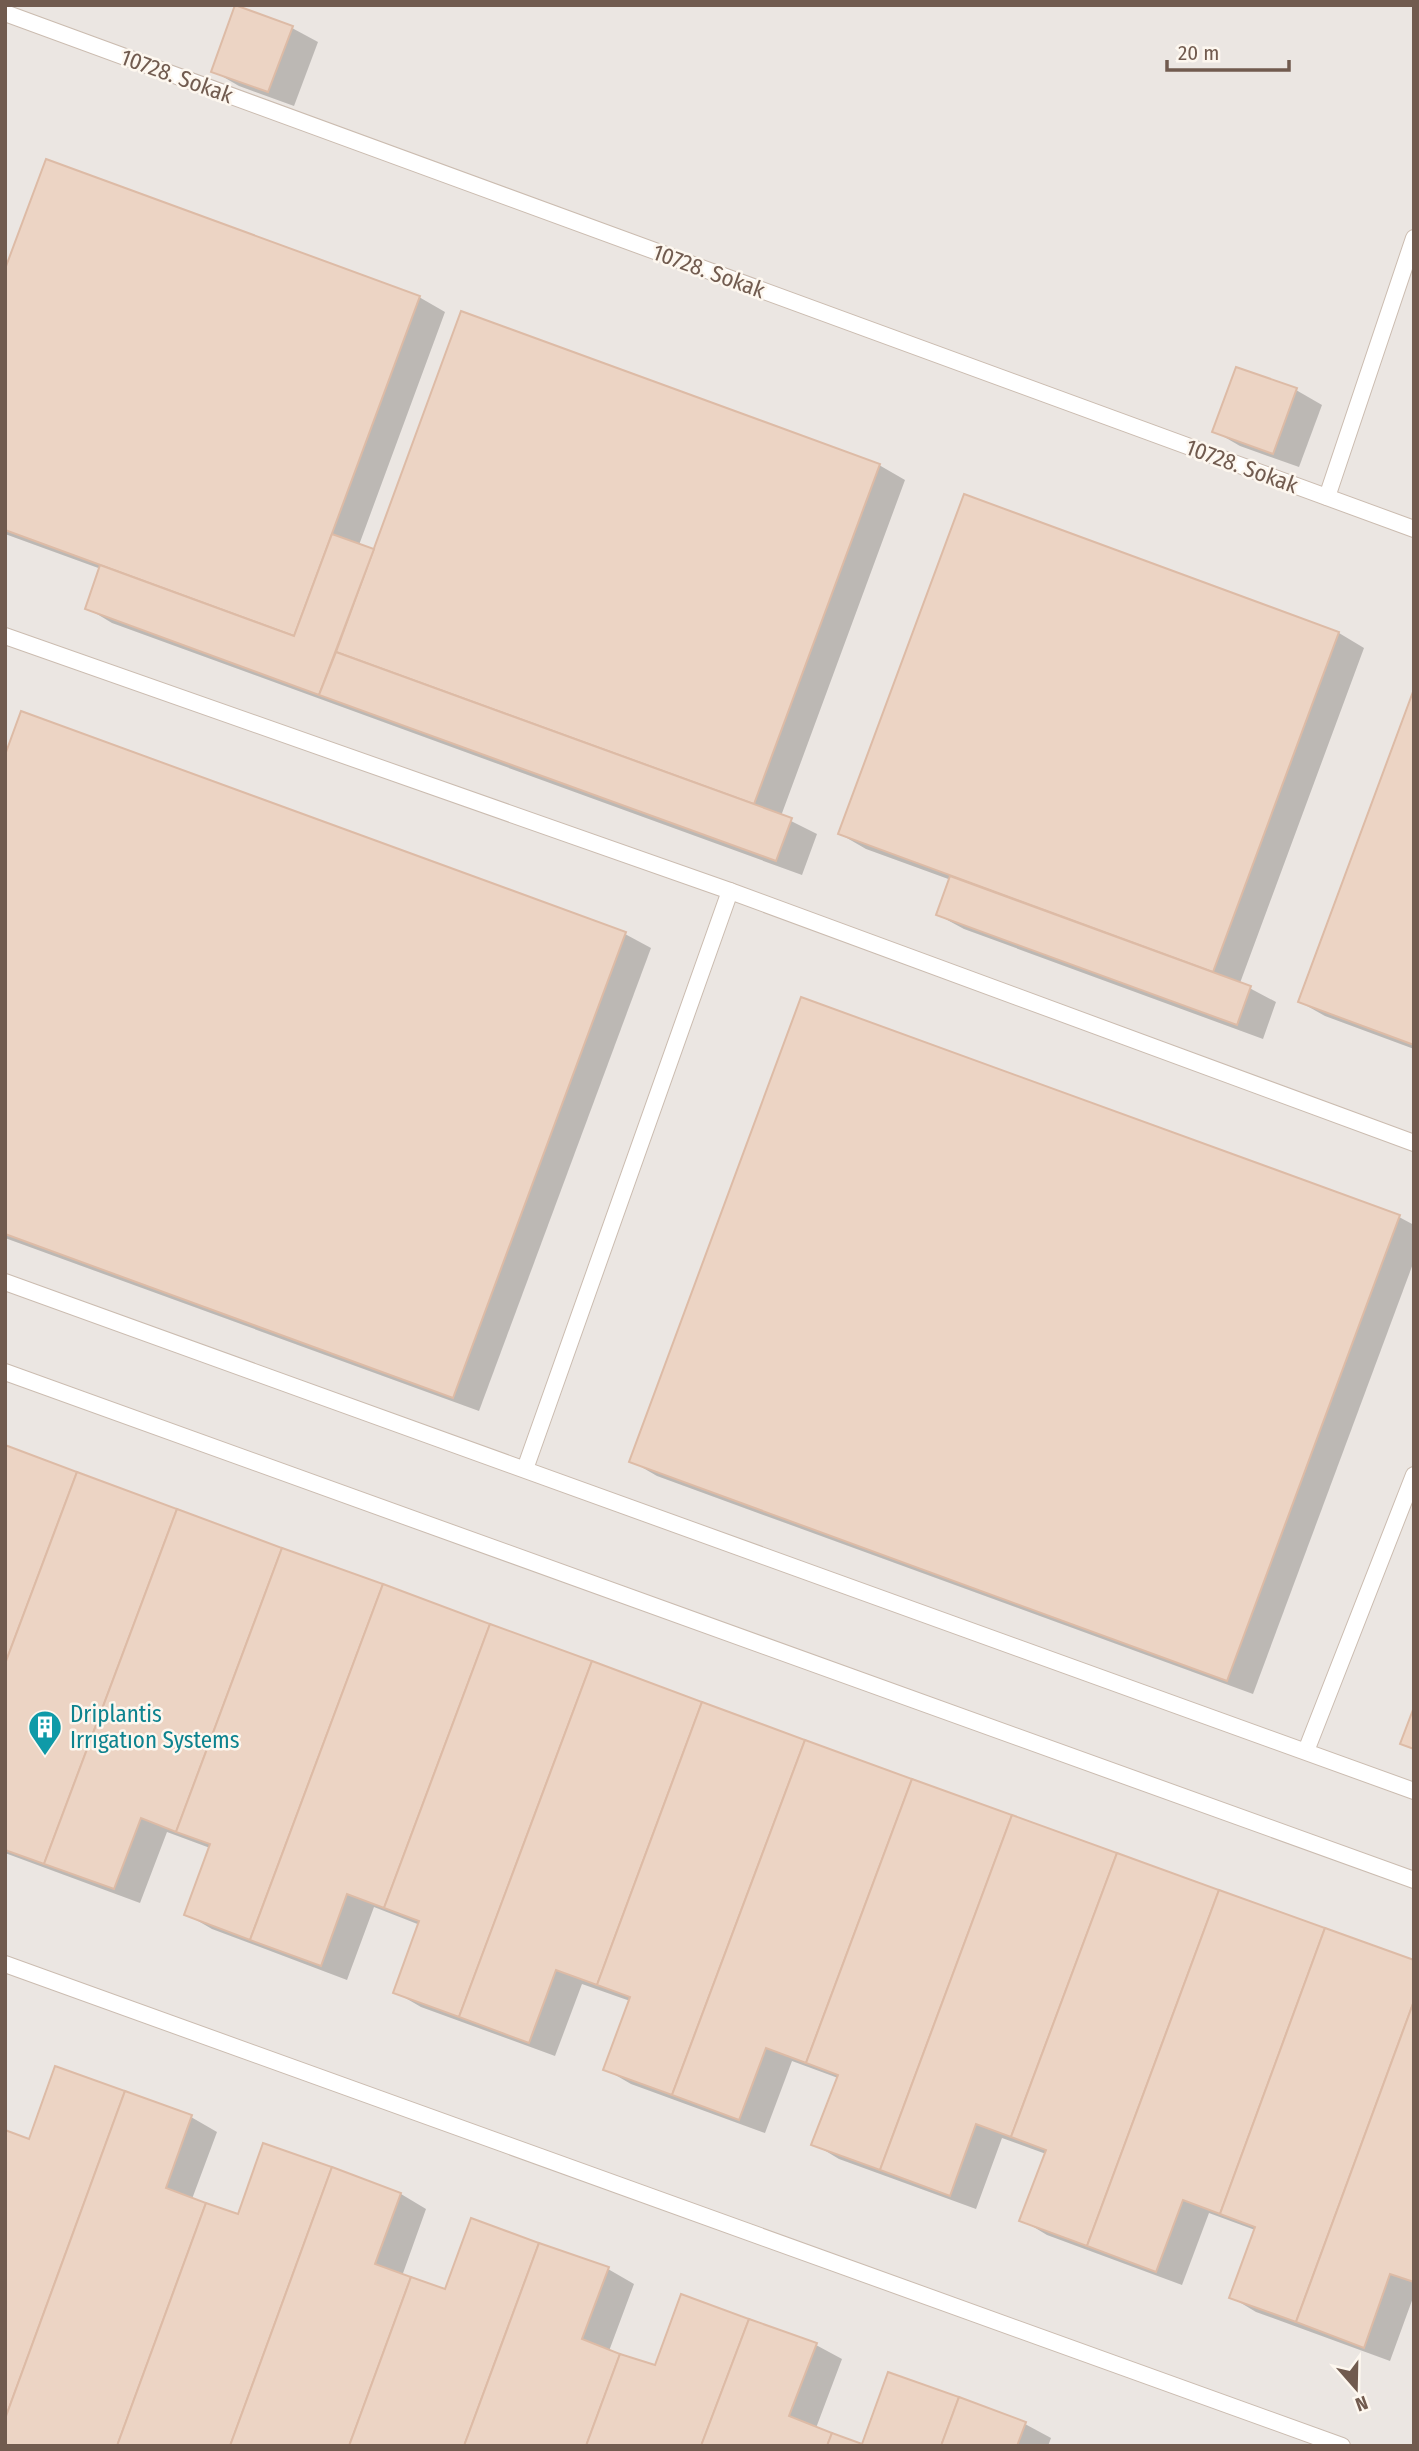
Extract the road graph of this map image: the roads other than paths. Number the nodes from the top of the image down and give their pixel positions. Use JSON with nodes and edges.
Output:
{"nodes":[{"id":1,"x":5,"y":13,"type":"edge"},
{"id":2,"x":1414,"y":238,"type":"edge"},
{"id":3,"x":1327,"y":497,"type":"junction"},
{"id":4,"x":1414,"y":529,"type":"edge"},
{"id":5,"x":5,"y":636,"type":"edge"},
{"id":6,"x":730,"y":891,"type":"junction"},
{"id":7,"x":1414,"y":1143,"type":"edge"},
{"id":8,"x":5,"y":1282,"type":"edge"},
{"id":9,"x":5,"y":1372,"type":"edge"},
{"id":10,"x":525,"y":1469,"type":"junction"},
{"id":11,"x":1414,"y":1475,"type":"edge"},
{"id":12,"x":1306,"y":1751,"type":"junction"},
{"id":13,"x":1414,"y":1791,"type":"edge"},
{"id":14,"x":1414,"y":1880,"type":"edge"},
{"id":15,"x":5,"y":1964,"type":"edge"},
{"id":16,"x":1342,"y":2446,"type":"edge"}],
"edges":[{"from":1,"to":3,"type":"lane","name":"10728. Sokak"},
{"from":2,"to":3,"type":"lane"},
{"from":3,"to":4,"type":"lane","name":"10728. Sokak"},
{"from":5,"to":6,"type":"lane"},
{"from":6,"to":7,"type":"lane"},
{"from":6,"to":10,"type":"lane"},
{"from":8,"to":10,"type":"lane"},
{"from":9,"to":14,"type":"lane"},
{"from":10,"to":12,"type":"lane"},
{"from":11,"to":12,"type":"lane"},
{"from":12,"to":13,"type":"lane"},
{"from":15,"to":16,"type":"lane"}]}
